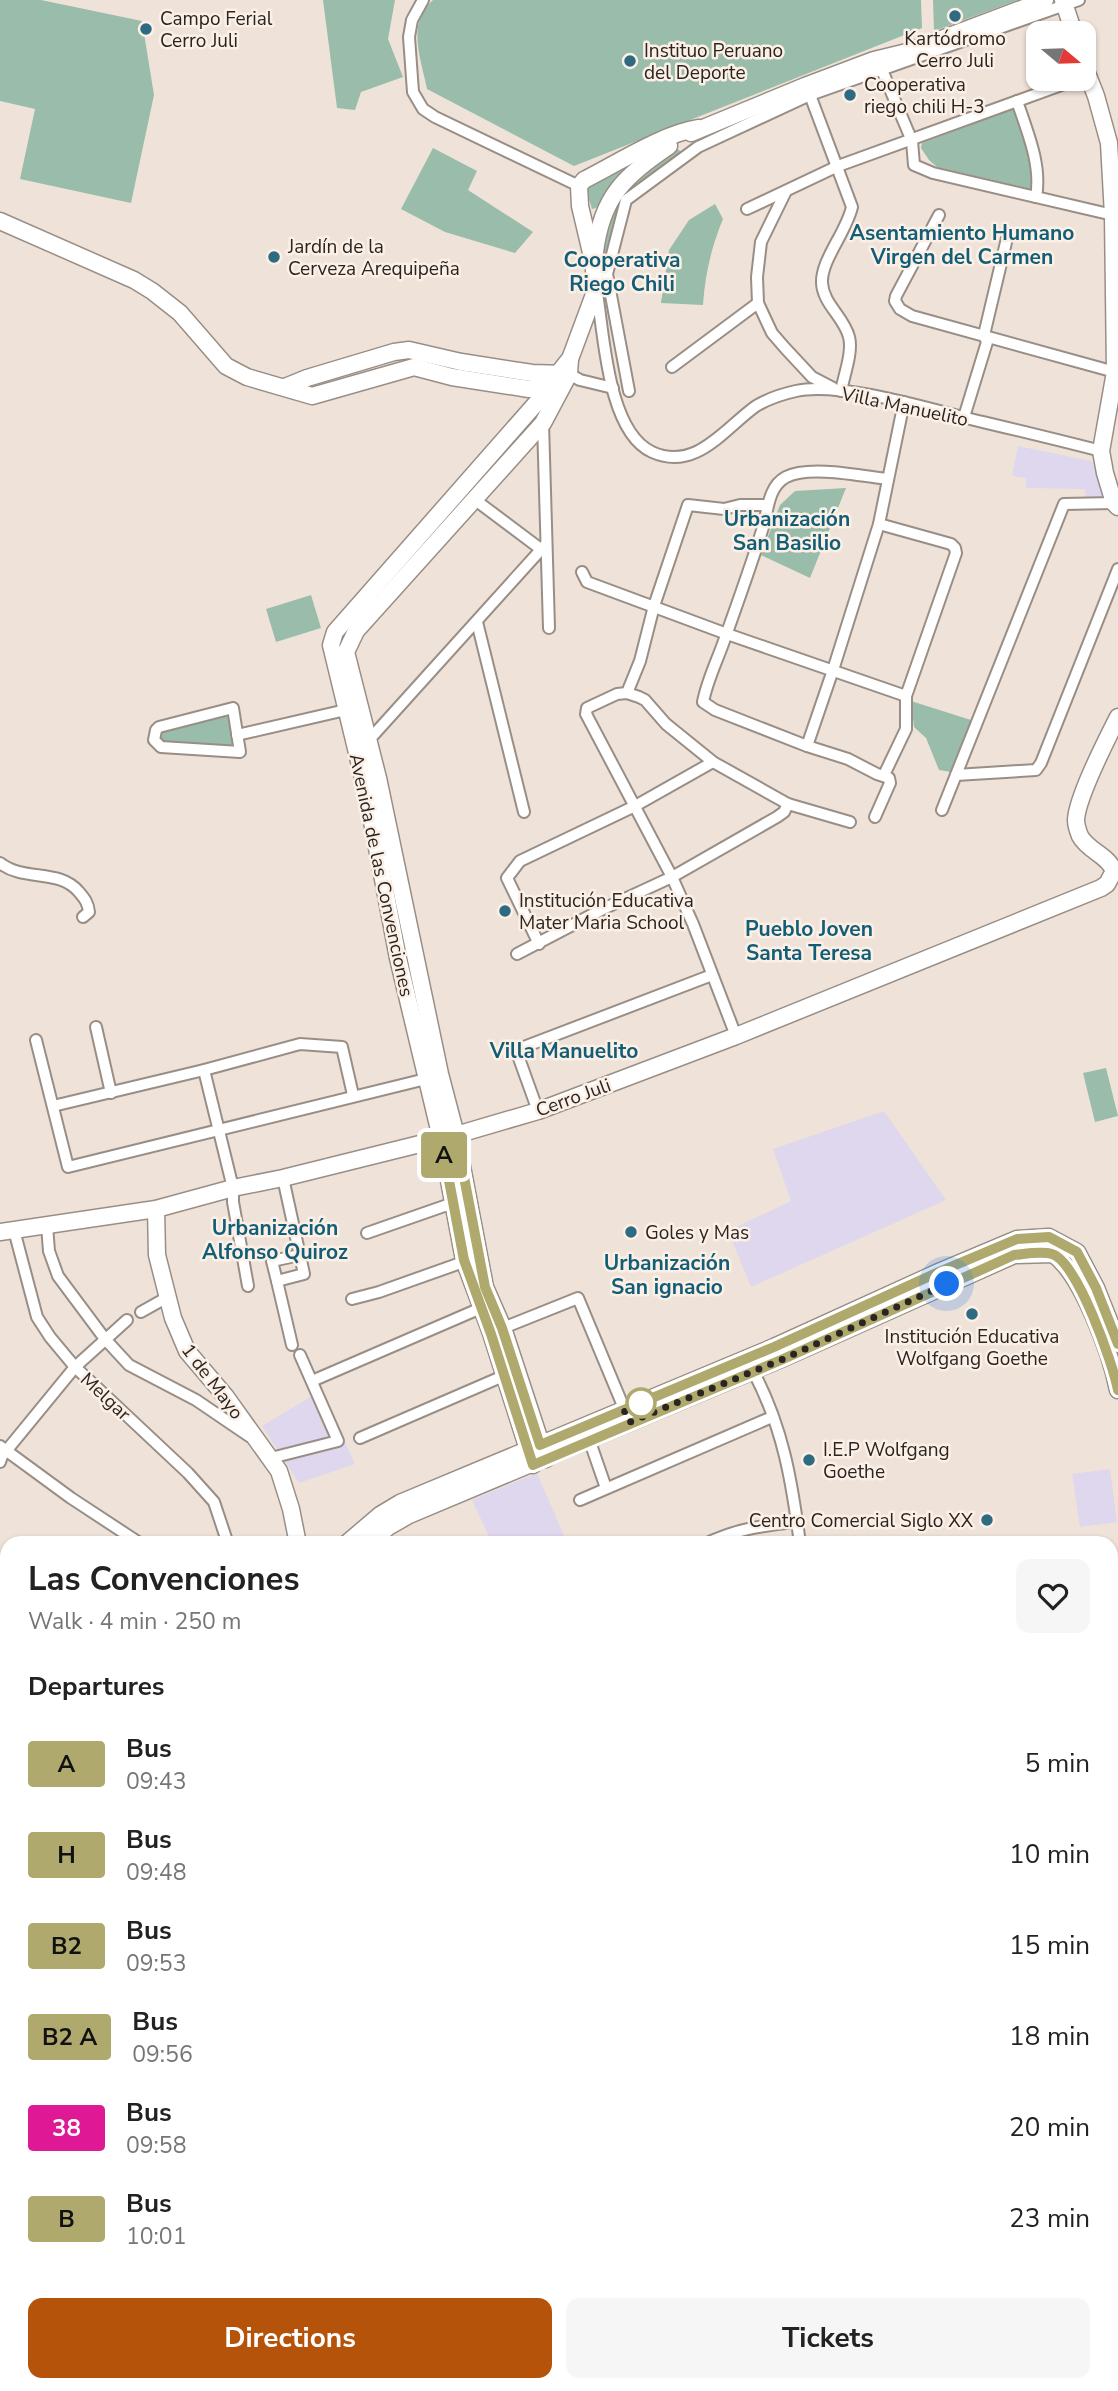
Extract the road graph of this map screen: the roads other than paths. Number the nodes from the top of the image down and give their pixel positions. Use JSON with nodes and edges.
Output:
{"nodes":[{"id":1,"x":423,"y":0,"type":"edge"},
{"id":2,"x":1045,"y":0,"type":"edge"},
{"id":3,"x":1069,"y":2,"type":"edge"},
{"id":4,"x":1072,"y":21,"type":"edge"},
{"id":5,"x":878,"y":65,"type":"junction"},
{"id":6,"x":1041,"y":91,"type":"edge"},
{"id":7,"x":1093,"y":91,"type":"edge"},
{"id":8,"x":810,"y":95,"type":"junction"},
{"id":9,"x":1017,"y":101,"type":"junction"},
{"id":10,"x":699,"y":128,"type":"junction"},
{"id":11,"x":912,"y":141,"type":"junction"},
{"id":12,"x":838,"y":166,"type":"junction"},
{"id":13,"x":579,"y":186,"type":"junction"},
{"id":14,"x":786,"y":191,"type":"junction"},
{"id":15,"x":1036,"y":197,"type":"junction"},
{"id":16,"x":747,"y":209,"type":"dead end"},
{"id":17,"x":939,"y":215,"type":"dead end"},
{"id":18,"x":1113,"y":215,"type":"junction"},
{"id":19,"x":0,"y":221,"type":"edge"},
{"id":20,"x":1007,"y":234,"type":"dead end"},
{"id":21,"x":593,"y":261,"type":"junction"},
{"id":22,"x":1116,"y":280,"type":"edge"},
{"id":23,"x":596,"y":289,"type":"junction"},
{"id":24,"x":758,"y":303,"type":"junction"},
{"id":25,"x":985,"y":335,"type":"junction"},
{"id":26,"x":1116,"y":362,"type":"edge"},
{"id":27,"x":672,"y":367,"type":"dead end"},
{"id":28,"x":564,"y":377,"type":"junction"},
{"id":29,"x":612,"y":388,"type":"junction"},
{"id":30,"x":629,"y":391,"type":"dead end"},
{"id":31,"x":841,"y":391,"type":"junction"},
{"id":32,"x":904,"y":402,"type":"junction"},
{"id":33,"x":964,"y":417,"type":"junction"},
{"id":34,"x":543,"y":423,"type":"junction"},
{"id":35,"x":1112,"y":430,"type":"edge"},
{"id":36,"x":1101,"y":451,"type":"junction"},
{"id":37,"x":887,"y":479,"type":"junction"},
{"id":38,"x":474,"y":499,"type":"junction"},
{"id":39,"x":767,"y":505,"type":"junction"},
{"id":40,"x":1116,"y":505,"type":"edge"},
{"id":41,"x":879,"y":524,"type":"junction"},
{"id":42,"x":544,"y":547,"type":"junction"},
{"id":43,"x":1118,"y":569,"type":"edge"},
{"id":44,"x":582,"y":572,"type":"dead end"},
{"id":45,"x":654,"y":606,"type":"junction"},
{"id":46,"x":477,"y":622,"type":"junction"},
{"id":47,"x":549,"y":628,"type":"dead end"},
{"id":48,"x":727,"y":634,"type":"junction"},
{"id":49,"x":833,"y":670,"type":"junction"},
{"id":50,"x":627,"y":693,"type":"junction"},
{"id":51,"x":906,"y":696,"type":"junction"},
{"id":52,"x":353,"y":708,"type":"junction"},
{"id":53,"x":1118,"y":717,"type":"edge"},
{"id":54,"x":237,"y":735,"type":"junction"},
{"id":55,"x":369,"y":740,"type":"junction"},
{"id":56,"x":807,"y":746,"type":"junction"},
{"id":57,"x":713,"y":762,"type":"junction"},
{"id":58,"x":884,"y":775,"type":"junction"},
{"id":59,"x":956,"y":775,"type":"junction"},
{"id":60,"x":788,"y":804,"type":"junction"},
{"id":61,"x":635,"y":806,"type":"junction"},
{"id":62,"x":942,"y":810,"type":"dead end"},
{"id":63,"x":524,"y":813,"type":"dead end"},
{"id":64,"x":875,"y":817,"type":"dead end"},
{"id":65,"x":850,"y":822,"type":"dead end"},
{"id":66,"x":0,"y":863,"type":"edge"},
{"id":67,"x":1116,"y":871,"type":"edge"},
{"id":68,"x":390,"y":875,"type":"junction"},
{"id":69,"x":672,"y":877,"type":"junction"},
{"id":70,"x":83,"y":917,"type":"dead end"},
{"id":71,"x":539,"y":944,"type":"junction"},
{"id":72,"x":517,"y":954,"type":"dead end"},
{"id":73,"x":712,"y":975,"type":"junction"},
{"id":74,"x":96,"y":1027,"type":"dead end"},
{"id":75,"x":736,"y":1036,"type":"junction"},
{"id":76,"x":36,"y":1040,"type":"dead end"},
{"id":77,"x":204,"y":1070,"type":"junction"},
{"id":78,"x":433,"y":1077,"type":"junction"},
{"id":79,"x":111,"y":1093,"type":"junction"},
{"id":80,"x":353,"y":1096,"type":"junction"},
{"id":81,"x":53,"y":1106,"type":"junction"},
{"id":82,"x":538,"y":1111,"type":"junction"},
{"id":83,"x":218,"y":1130,"type":"junction"},
{"id":84,"x":449,"y":1137,"type":"junction"},
{"id":85,"x":284,"y":1178,"type":"junction"},
{"id":86,"x":233,"y":1188,"type":"junction"},
{"id":87,"x":453,"y":1203,"type":"junction"},
{"id":88,"x":156,"y":1209,"type":"junction"},
{"id":89,"x":47,"y":1226,"type":"junction"},
{"id":90,"x":7,"y":1231,"type":"edge"},
{"id":91,"x":367,"y":1233,"type":"dead end"},
{"id":92,"x":300,"y":1255,"type":"junction"},
{"id":93,"x":472,"y":1259,"type":"junction"},
{"id":94,"x":277,"y":1281,"type":"junction"},
{"id":95,"x":248,"y":1286,"type":"dead end"},
{"id":96,"x":166,"y":1298,"type":"junction"},
{"id":97,"x":352,"y":1298,"type":"dead end"},
{"id":98,"x":481,"y":1308,"type":"junction"},
{"id":99,"x":141,"y":1311,"type":"dead end"},
{"id":100,"x":127,"y":1320,"type":"dead end"},
{"id":101,"x":497,"y":1331,"type":"junction"},
{"id":102,"x":105,"y":1339,"type":"junction"},
{"id":103,"x":1118,"y":1343,"type":"edge"},
{"id":104,"x":292,"y":1345,"type":"dead end"},
{"id":105,"x":300,"y":1354,"type":"dead end"},
{"id":106,"x":75,"y":1367,"type":"junction"},
{"id":107,"x":753,"y":1371,"type":"junction"},
{"id":108,"x":510,"y":1373,"type":"junction"},
{"id":109,"x":312,"y":1381,"type":"junction"},
{"id":110,"x":1118,"y":1390,"type":"edge"},
{"id":111,"x":627,"y":1416,"type":"junction"},
{"id":112,"x":772,"y":1417,"type":"junction"},
{"id":113,"x":360,"y":1438,"type":"dead end"},
{"id":114,"x":589,"y":1440,"type":"junction"},
{"id":115,"x":259,"y":1443,"type":"junction"},
{"id":116,"x":3,"y":1448,"type":"edge"},
{"id":117,"x":537,"y":1454,"type":"junction"},
{"id":118,"x":271,"y":1458,"type":"junction"},
{"id":119,"x":0,"y":1462,"type":"edge"},
{"id":120,"x":606,"y":1488,"type":"junction"},
{"id":121,"x":580,"y":1500,"type":"dead end"},
{"id":122,"x":797,"y":1522,"type":"junction"},
{"id":123,"x":129,"y":1536,"type":"edge"},
{"id":124,"x":226,"y":1536,"type":"edge"},
{"id":125,"x":296,"y":1536,"type":"edge"},
{"id":126,"x":355,"y":1536,"type":"edge"},
{"id":127,"x":378,"y":1536,"type":"edge"},
{"id":128,"x":722,"y":1536,"type":"edge"},
{"id":129,"x":799,"y":1536,"type":"edge"}],
"edges":[{"from":1,"to":13,"type":"street"},
{"from":2,"to":5,"type":"street"},
{"from":3,"to":4,"type":"street"},
{"from":3,"to":5,"type":"street"},
{"from":5,"to":8,"type":"street"},
{"from":5,"to":10,"type":"street"},
{"from":5,"to":11,"type":"street"},
{"from":6,"to":9,"type":"street"},
{"from":7,"to":18,"type":"street"},
{"from":8,"to":12,"type":"street"},
{"from":8,"to":30,"type":"street"},
{"from":9,"to":11,"type":"street"},
{"from":9,"to":15,"type":"street"},
{"from":10,"to":13,"type":"street"},
{"from":10,"to":21,"type":"street"},
{"from":11,"to":12,"type":"street"},
{"from":11,"to":15,"type":"street"},
{"from":12,"to":14,"type":"street"},
{"from":12,"to":31,"type":"street"},
{"from":13,"to":21,"type":"street"},
{"from":14,"to":16,"type":"street"},
{"from":14,"to":24,"type":"street"},
{"from":15,"to":18,"type":"street"},
{"from":17,"to":25,"type":"street"},
{"from":18,"to":22,"type":"street"},
{"from":19,"to":28,"type":"street"},
{"from":20,"to":25,"type":"street"},
{"from":21,"to":23,"type":"street"},
{"from":22,"to":26,"type":"street"},
{"from":23,"to":28,"type":"street","name":"Avenida de las Convenciones"},
{"from":23,"to":29,"type":"street","name":"Villa Manuelito"},
{"from":24,"to":27,"type":"street"},
{"from":24,"to":31,"type":"street"},
{"from":25,"to":26,"type":"street"},
{"from":25,"to":33,"type":"street"},
{"from":26,"to":35,"type":"street"},
{"from":28,"to":29,"type":"street"},
{"from":28,"to":34,"type":"street","name":"Avenida de las Convenciones"},
{"from":28,"to":52,"type":"street","name":"Avenida de las Convenciones"},
{"from":29,"to":31,"type":"street","name":"Villa Manuelito"},
{"from":31,"to":32,"type":"street","name":"Villa Manuelito"},
{"from":32,"to":33,"type":"street","name":"Villa Manuelito"},
{"from":32,"to":37,"type":"street"},
{"from":33,"to":36,"type":"street","name":"Villa Manuelito"},
{"from":34,"to":38,"type":"street","name":"Avenida de las Convenciones"},
{"from":34,"to":42,"type":"street"},
{"from":35,"to":36,"type":"street"},
{"from":36,"to":40,"type":"street"},
{"from":37,"to":39,"type":"street"},
{"from":37,"to":41,"type":"street"},
{"from":38,"to":42,"type":"street"},
{"from":38,"to":52,"type":"street","name":"Avenida de las Convenciones"},
{"from":39,"to":45,"type":"street"},
{"from":39,"to":48,"type":"street"},
{"from":40,"to":59,"type":"street"},
{"from":41,"to":49,"type":"street"},
{"from":41,"to":51,"type":"street"},
{"from":42,"to":46,"type":"street"},
{"from":42,"to":47,"type":"street"},
{"from":43,"to":59,"type":"street"},
{"from":44,"to":45,"type":"street"},
{"from":45,"to":48,"type":"street"},
{"from":45,"to":50,"type":"street"},
{"from":46,"to":55,"type":"street"},
{"from":46,"to":63,"type":"street"},
{"from":48,"to":49,"type":"street"},
{"from":48,"to":56,"type":"street"},
{"from":49,"to":51,"type":"street"},
{"from":49,"to":56,"type":"street"},
{"from":50,"to":57,"type":"street"},
{"from":50,"to":61,"type":"street"},
{"from":51,"to":58,"type":"street"},
{"from":52,"to":54,"type":"street"},
{"from":52,"to":55,"type":"street","name":"Avenida de las Convenciones"},
{"from":52,"to":68,"type":"street","name":"Avenida de las Convenciones"},
{"from":53,"to":67,"type":"street"},
{"from":54,"to":54,"type":"street"},
{"from":55,"to":68,"type":"street","name":"Avenida de las Convenciones"},
{"from":56,"to":58,"type":"street"},
{"from":57,"to":60,"type":"street"},
{"from":57,"to":61,"type":"street"},
{"from":58,"to":64,"type":"street"},
{"from":59,"to":62,"type":"street"},
{"from":60,"to":65,"type":"street"},
{"from":60,"to":69,"type":"street"},
{"from":61,"to":69,"type":"street"},
{"from":61,"to":71,"type":"street"},
{"from":66,"to":70,"type":"street"},
{"from":67,"to":75,"type":"street","name":"Cerro Juli"},
{"from":68,"to":78,"type":"street","name":"Avenida de las Convenciones"},
{"from":69,"to":71,"type":"street"},
{"from":69,"to":73,"type":"street"},
{"from":71,"to":72,"type":"street"},
{"from":73,"to":75,"type":"street"},
{"from":73,"to":82,"type":"street"},
{"from":74,"to":79,"type":"street"},
{"from":75,"to":82,"type":"street","name":"Cerro Juli"},
{"from":76,"to":81,"type":"street"},
{"from":77,"to":79,"type":"street"},
{"from":77,"to":80,"type":"street"},
{"from":77,"to":83,"type":"street"},
{"from":78,"to":80,"type":"street"},
{"from":78,"to":84,"type":"street","name":"Avenida de las Convenciones"},
{"from":79,"to":81,"type":"street"},
{"from":80,"to":83,"type":"street"},
{"from":81,"to":83,"type":"street"},
{"from":82,"to":84,"type":"street","name":"Cerro Juli"},
{"from":83,"to":86,"type":"street"},
{"from":84,"to":85,"type":"street","name":"Cerro Juli"},
{"from":84,"to":87,"type":"street","name":"Avenida de las Convenciones"},
{"from":84,"to":93,"type":"street","name":"Avenida de las Convenciones"},
{"from":85,"to":86,"type":"street","name":"Cerro Juli"},
{"from":85,"to":92,"type":"street"},
{"from":86,"to":88,"type":"street","name":"Cerro Juli"},
{"from":86,"to":95,"type":"street"},
{"from":87,"to":91,"type":"street"},
{"from":87,"to":93,"type":"street","name":"Avenida de las Convenciones"},
{"from":88,"to":89,"type":"street","name":"Cerro Juli"},
{"from":88,"to":96,"type":"street","name":"1 de Mayo"},
{"from":89,"to":90,"type":"street","name":"Cerro Juli"},
{"from":89,"to":102,"type":"street"},
{"from":90,"to":106,"type":"street","name":"Melgar"},
{"from":92,"to":94,"type":"street"},
{"from":92,"to":94,"type":"street"},
{"from":93,"to":97,"type":"street"},
{"from":93,"to":98,"type":"street","name":"Avenida de las Convenciones"},
{"from":93,"to":101,"type":"street","name":"Avenida de las Convenciones"},
{"from":94,"to":104,"type":"street"},
{"from":96,"to":99,"type":"street"},
{"from":96,"to":115,"type":"street","name":"1 de Mayo"},
{"from":98,"to":101,"type":"street","name":"Avenida de las Convenciones"},
{"from":98,"to":109,"type":"street"},
{"from":100,"to":102,"type":"street"},
{"from":101,"to":108,"type":"street","name":"Avenida de las Convenciones"},
{"from":101,"to":111,"type":"street"},
{"from":102,"to":106,"type":"street"},
{"from":102,"to":115,"type":"street"},
{"from":103,"to":111,"type":"street"},
{"from":105,"to":109,"type":"street"},
{"from":106,"to":116,"type":"street"},
{"from":106,"to":124,"type":"street","name":"Melgar"},
{"from":107,"to":110,"type":"street"},
{"from":107,"to":111,"type":"street"},
{"from":107,"to":112,"type":"street"},
{"from":108,"to":113,"type":"street"},
{"from":108,"to":117,"type":"street","name":"Avenida de las Convenciones"},
{"from":109,"to":118,"type":"street"},
{"from":111,"to":114,"type":"street"},
{"from":111,"to":117,"type":"street"},
{"from":112,"to":120,"type":"street"},
{"from":112,"to":122,"type":"street"},
{"from":114,"to":117,"type":"street"},
{"from":114,"to":120,"type":"street"},
{"from":115,"to":118,"type":"street","name":"1 de Mayo"},
{"from":116,"to":119,"type":"street"},
{"from":116,"to":123,"type":"street"},
{"from":117,"to":126,"type":"street"},
{"from":117,"to":127,"type":"street"},
{"from":118,"to":125,"type":"street","name":"1 de Mayo"},
{"from":120,"to":121,"type":"street"},
{"from":122,"to":128,"type":"street"},
{"from":122,"to":129,"type":"street"}]}
